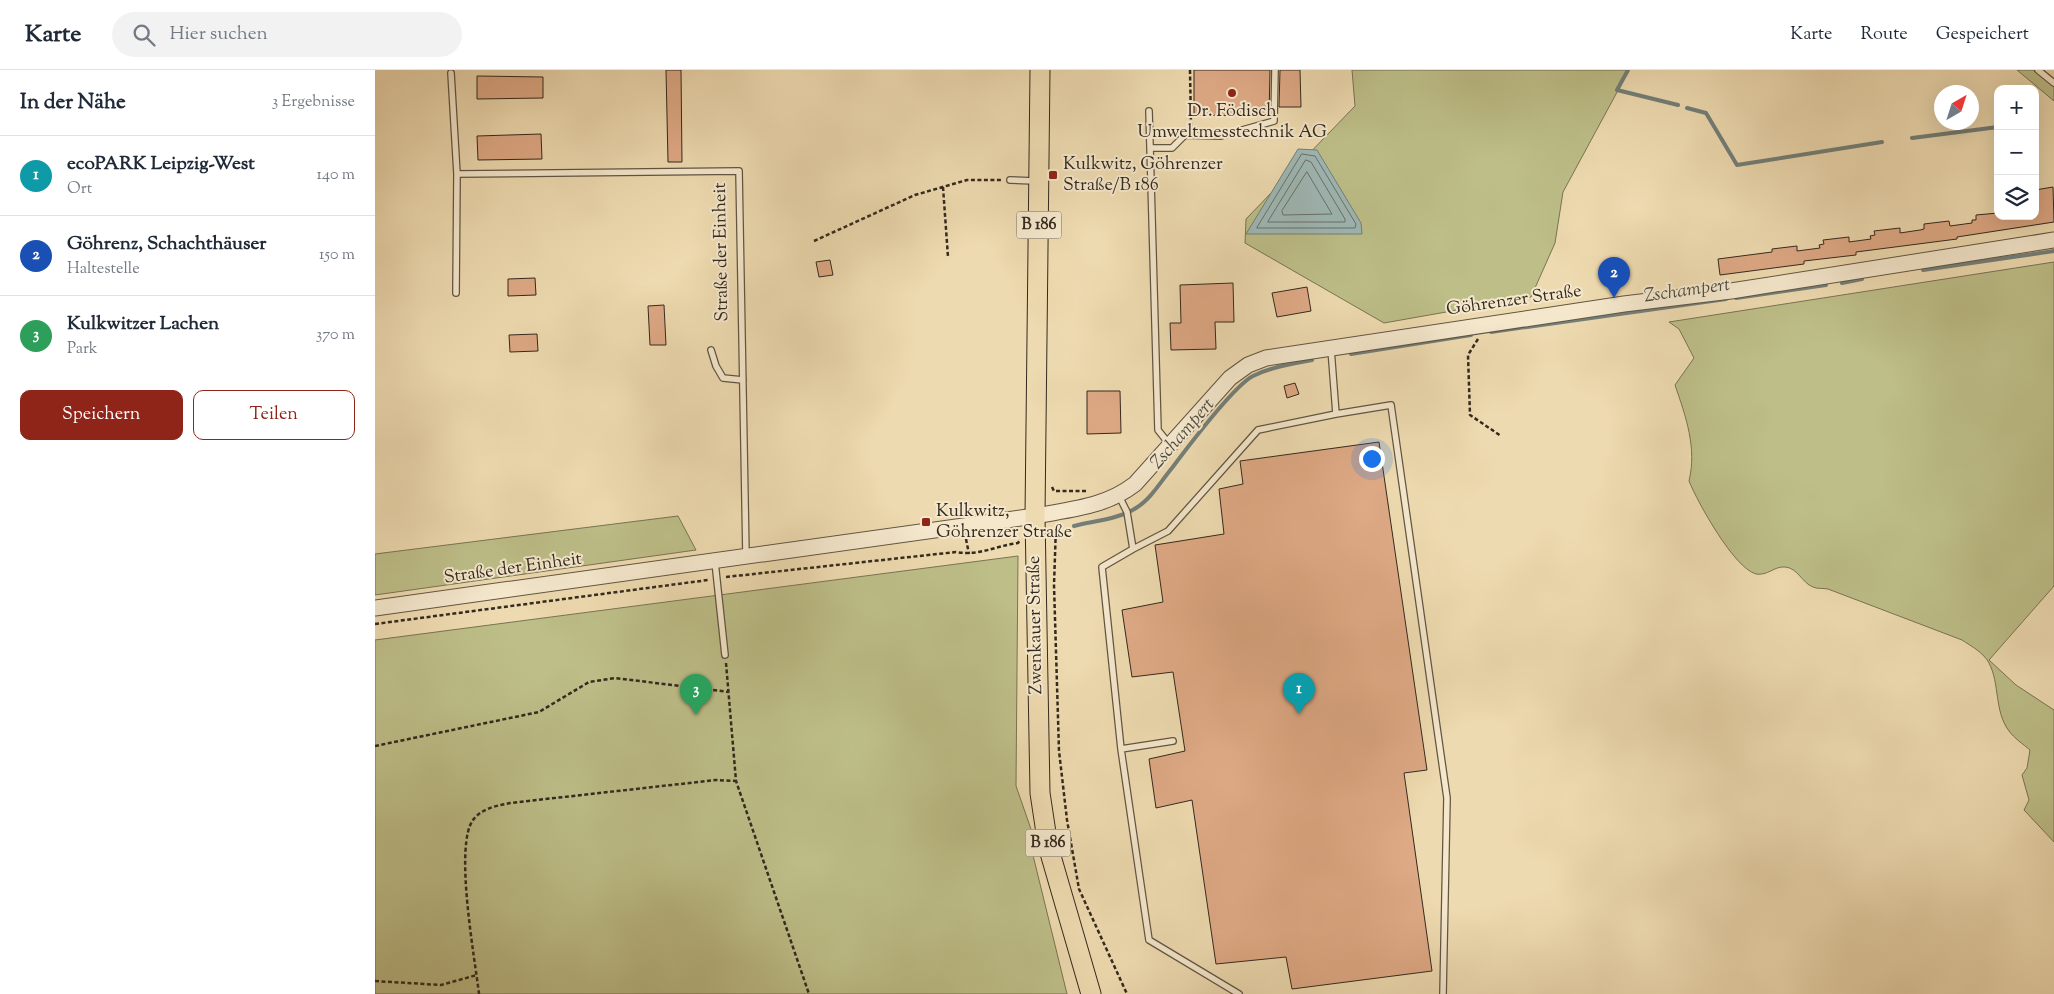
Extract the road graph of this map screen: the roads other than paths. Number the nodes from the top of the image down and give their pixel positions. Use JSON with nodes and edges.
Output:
{"nodes":[{"id":1,"x":1041,"y":70,"type":"edge"},
{"id":2,"x":1275,"y":70,"type":"edge"},
{"id":3,"x":2038,"y":70,"type":"edge"},
{"id":4,"x":451,"y":73,"type":"dead end"},
{"id":5,"x":2054,"y":83,"type":"edge"},
{"id":6,"x":1149,"y":111,"type":"dead end"},
{"id":7,"x":1150,"y":148,"type":"junction"},
{"id":8,"x":457,"y":174,"type":"junction"},
{"id":9,"x":1009,"y":180,"type":"road end"},
{"id":10,"x":1039,"y":181,"type":"junction"},
{"id":11,"x":2054,"y":240,"type":"edge"},
{"id":12,"x":457,"y":293,"type":"dead end"},
{"id":13,"x":1331,"y":346,"type":"junction"},
{"id":14,"x":711,"y":350,"type":"dead end"},
{"id":15,"x":743,"y":380,"type":"junction"},
{"id":16,"x":1336,"y":414,"type":"junction"},
{"id":17,"x":1170,"y":446,"type":"junction"},
{"id":18,"x":1119,"y":496,"type":"junction"},
{"id":19,"x":1035,"y":516,"type":"junction"},
{"id":20,"x":1133,"y":549,"type":"junction"},
{"id":21,"x":746,"y":555,"type":"junction"},
{"id":22,"x":715,"y":560,"type":"junction"},
{"id":23,"x":375,"y":608,"type":"edge"},
{"id":24,"x":725,"y":654,"type":"road end"},
{"id":25,"x":1173,"y":741,"type":"dead end"},
{"id":26,"x":1121,"y":749,"type":"junction"},
{"id":27,"x":1091,"y":994,"type":"edge"},
{"id":28,"x":1239,"y":994,"type":"edge"},
{"id":29,"x":1443,"y":994,"type":"edge"}],
"edges":[{"from":1,"to":10,"type":"main road","name":"Zwenkauer Straße","number":"B 186"},
{"from":2,"to":7,"type":"lane"},
{"from":3,"to":5,"type":"lane"},
{"from":4,"to":8,"type":"lane"},
{"from":6,"to":7,"type":"lane"},
{"from":7,"to":17,"type":"lane"},
{"from":8,"to":12,"type":"lane"},
{"from":8,"to":15,"type":"lane","name":"Straße der Einheit"},
{"from":9,"to":10,"type":"lane"},
{"from":10,"to":19,"type":"main road","name":"Zwenkauer Straße","number":"B 186"},
{"from":11,"to":13,"type":"street","name":"Göhrenzer Straße"},
{"from":13,"to":16,"type":"lane"},
{"from":13,"to":17,"type":"street","name":"Göhrenzer Straße"},
{"from":14,"to":15,"type":"lane"},
{"from":15,"to":21,"type":"lane","name":"Straße der Einheit"},
{"from":16,"to":20,"type":"lane"},
{"from":16,"to":29,"type":"lane"},
{"from":17,"to":18,"type":"street","name":"Göhrenzer Straße"},
{"from":18,"to":19,"type":"street","name":"Göhrenzer Straße"},
{"from":18,"to":20,"type":"lane"},
{"from":19,"to":21,"type":"street","name":"Straße der Einheit"},
{"from":19,"to":27,"type":"main road","name":"Zwenkauer Straße","number":"B 186"},
{"from":20,"to":26,"type":"lane"},
{"from":21,"to":22,"type":"street","name":"Straße der Einheit"},
{"from":22,"to":23,"type":"street","name":"Straße der Einheit"},
{"from":22,"to":24,"type":"lane"},
{"from":25,"to":26,"type":"lane"},
{"from":26,"to":28,"type":"lane"}]}
